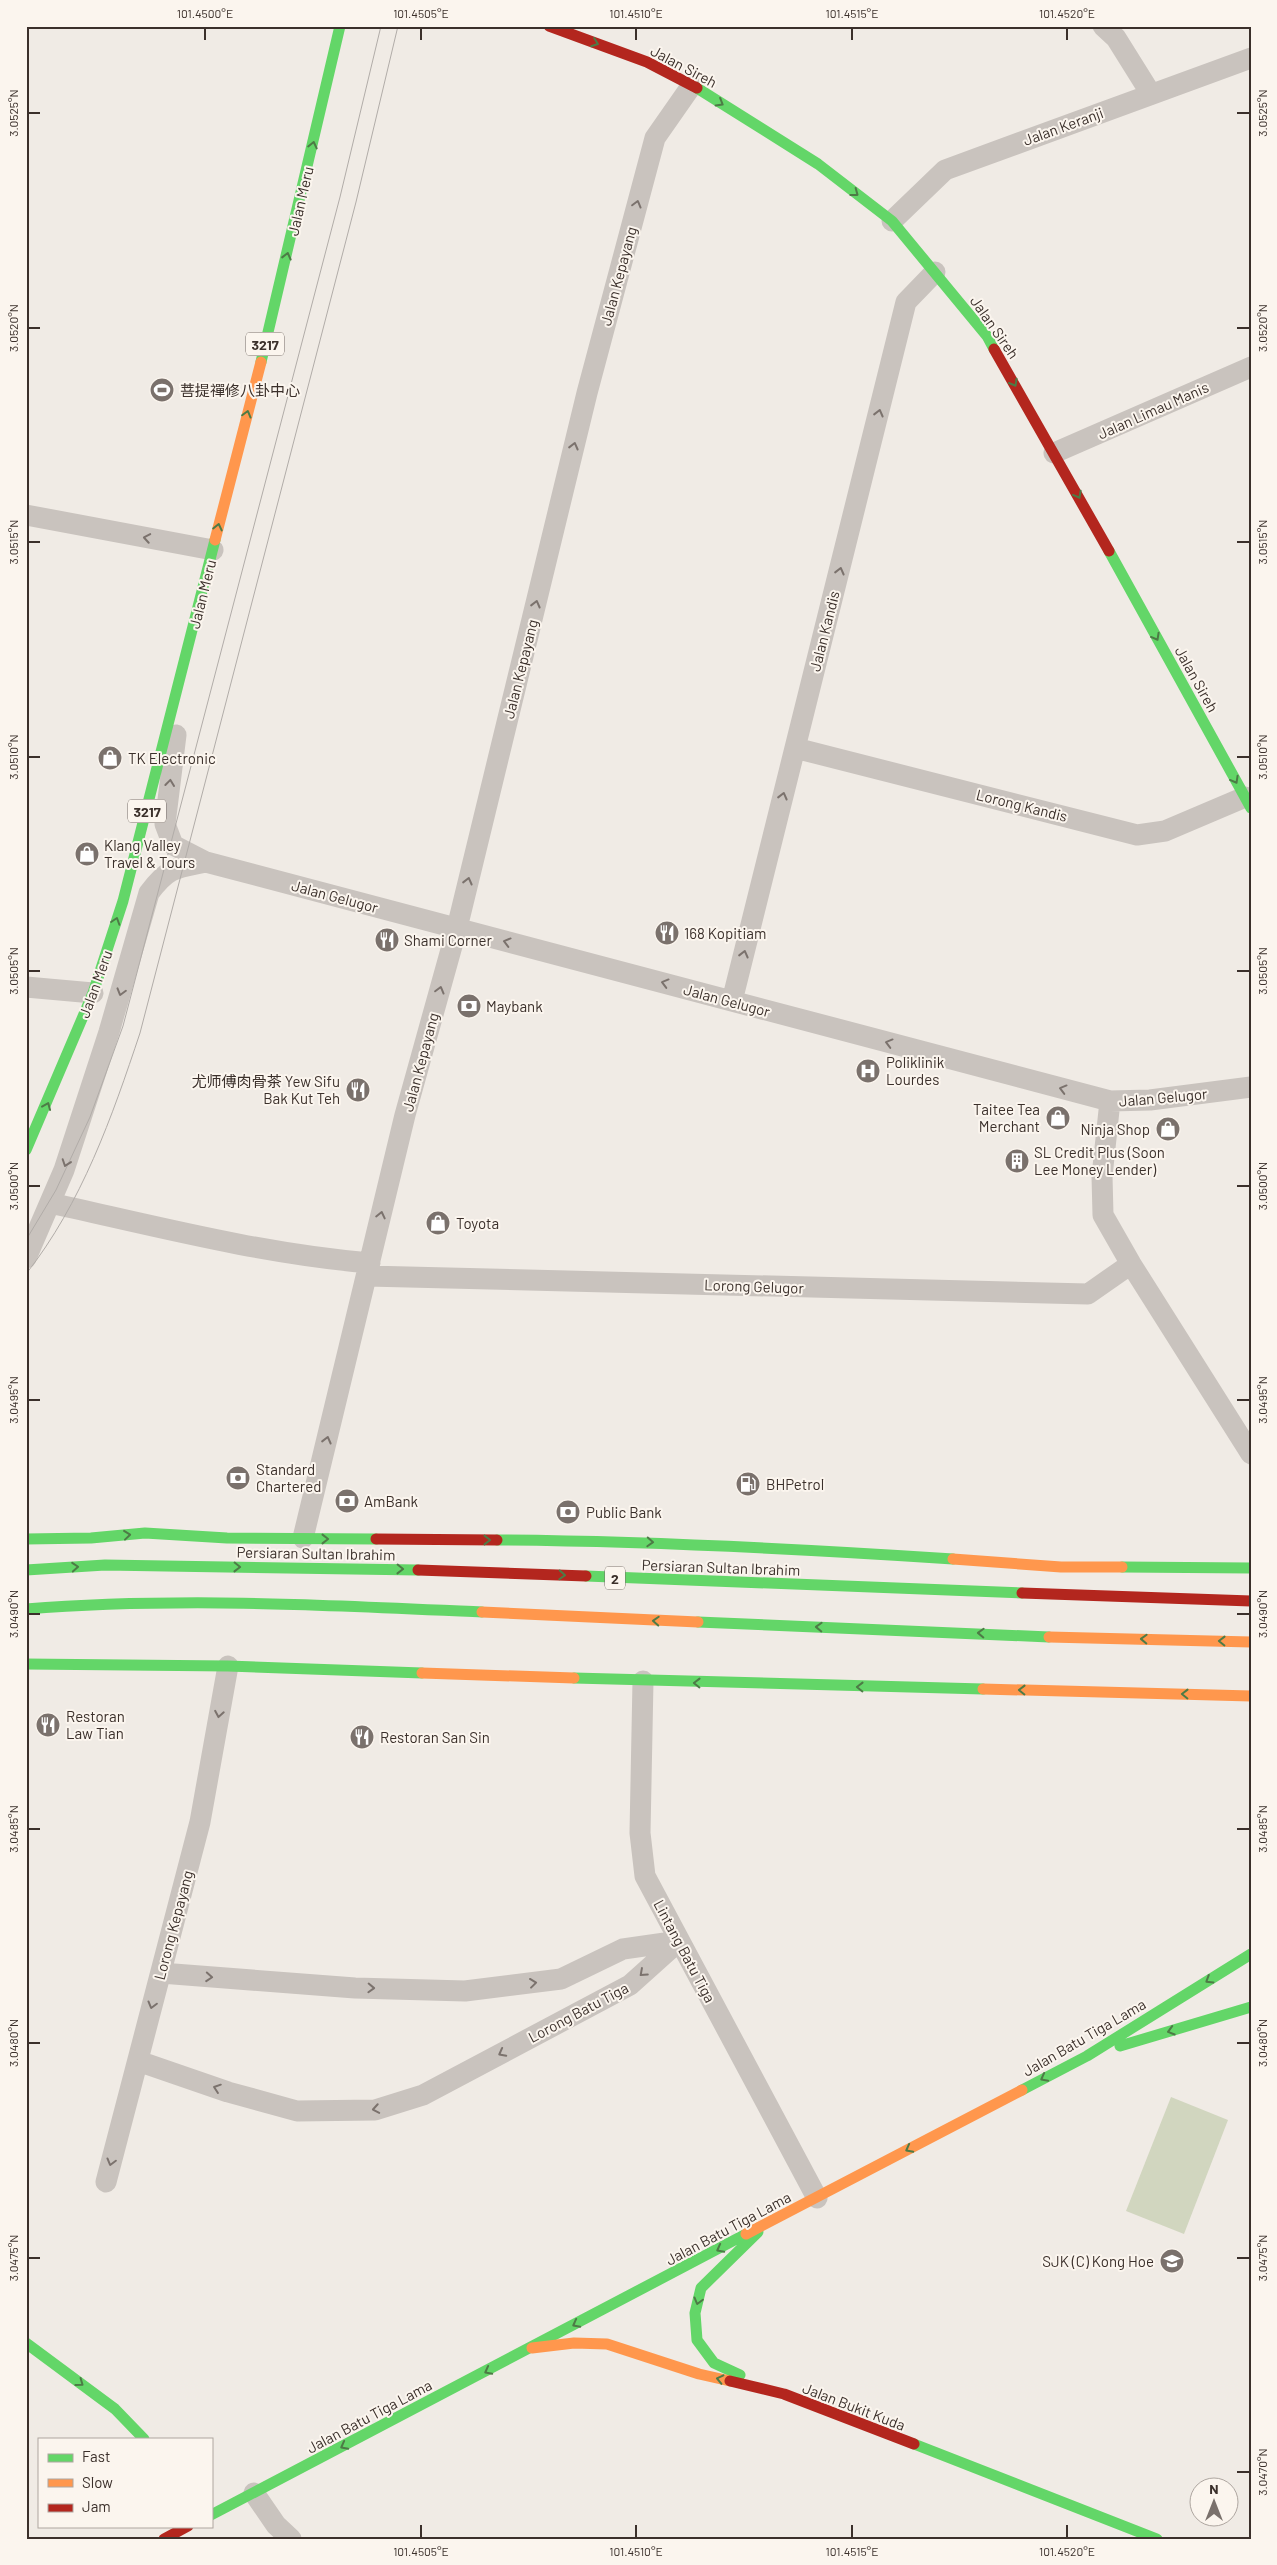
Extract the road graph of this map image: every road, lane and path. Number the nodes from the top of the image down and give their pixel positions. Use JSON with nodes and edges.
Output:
{"nodes":[{"id":1,"x":340,"y":26,"type":"edge"},
{"id":2,"x":549,"y":26,"type":"edge"},
{"id":3,"x":1104,"y":26,"type":"edge"},
{"id":4,"x":1251,"y":58,"type":"edge"},
{"id":5,"x":692,"y":86,"type":"junction"},
{"id":6,"x":1151,"y":94,"type":"junction"},
{"id":7,"x":892,"y":221,"type":"junction"},
{"id":8,"x":935,"y":272,"type":"junction"},
{"id":9,"x":1251,"y":367,"type":"edge"},
{"id":10,"x":1054,"y":453,"type":"junction"},
{"id":11,"x":26,"y":515,"type":"edge"},
{"id":12,"x":213,"y":550,"type":"junction"},
{"id":13,"x":184,"y":663,"type":"junction"},
{"id":14,"x":795,"y":748,"type":"junction"},
{"id":15,"x":1248,"y":802,"type":"edge"},
{"id":16,"x":206,"y":862,"type":"junction"},
{"id":17,"x":457,"y":928,"type":"junction"},
{"id":18,"x":26,"y":987,"type":"edge"},
{"id":19,"x":93,"y":993,"type":"junction"},
{"id":20,"x":732,"y":1001,"type":"junction"},
{"id":21,"x":1251,"y":1087,"type":"edge"},
{"id":22,"x":1110,"y":1102,"type":"junction"},
{"id":23,"x":26,"y":1150,"type":"edge"},
{"id":24,"x":50,"y":1203,"type":"junction"},
{"id":25,"x":26,"y":1258,"type":"edge"},
{"id":26,"x":1131,"y":1264,"type":"junction"},
{"id":27,"x":369,"y":1270,"type":"junction"},
{"id":28,"x":1251,"y":1454,"type":"edge"},
{"id":29,"x":303,"y":1538,"type":"junction"},
{"id":30,"x":26,"y":1539,"type":"edge"},
{"id":31,"x":1162,"y":1567,"type":"junction"},
{"id":32,"x":1251,"y":1568,"type":"edge"},
{"id":33,"x":26,"y":1570,"type":"edge"},
{"id":34,"x":1244,"y":1579,"type":"dead end"},
{"id":35,"x":1251,"y":1601,"type":"edge"},
{"id":36,"x":26,"y":1608,"type":"edge"},
{"id":37,"x":1251,"y":1642,"type":"edge"},
{"id":38,"x":26,"y":1664,"type":"edge"},
{"id":39,"x":228,"y":1666,"type":"junction"},
{"id":40,"x":643,"y":1681,"type":"junction"},
{"id":41,"x":1239,"y":1684,"type":"dead end"},
{"id":42,"x":1212,"y":1694,"type":"junction"},
{"id":43,"x":1251,"y":1696,"type":"edge"},
{"id":44,"x":679,"y":1941,"type":"junction"},
{"id":45,"x":1251,"y":1954,"type":"edge"},
{"id":46,"x":160,"y":1973,"type":"junction"},
{"id":47,"x":1251,"y":2007,"type":"edge"},
{"id":48,"x":1087,"y":2056,"type":"junction"},
{"id":49,"x":138,"y":2061,"type":"junction"},
{"id":50,"x":106,"y":2182,"type":"dead end"},
{"id":51,"x":817,"y":2198,"type":"junction"},
{"id":52,"x":763,"y":2226,"type":"junction"},
{"id":53,"x":26,"y":2343,"type":"edge"},
{"id":54,"x":531,"y":2348,"type":"junction"},
{"id":55,"x":784,"y":2394,"type":"junction"},
{"id":56,"x":143,"y":2438,"type":"edge"},
{"id":57,"x":254,"y":2493,"type":"junction"},
{"id":58,"x":212,"y":2514,"type":"edge"},
{"id":59,"x":184,"y":2528,"type":"edge"},
{"id":60,"x":164,"y":2539,"type":"edge"},
{"id":61,"x":291,"y":2539,"type":"edge"},
{"id":62,"x":1157,"y":2539,"type":"edge"}],
"edges":[{"from":12,"to":1,"type":"main road","name":"Jalan Meru","number":"3217","one_way":true},
{"from":2,"to":5,"type":"main road","name":"Jalan Sireh","one_way":true},
{"from":3,"to":6,"type":"street"},
{"from":4,"to":6,"type":"street","name":"Jalan Keranji"},
{"from":5,"to":7,"type":"main road","name":"Jalan Sireh","one_way":true},
{"from":17,"to":5,"type":"street","name":"Jalan Kepayang","one_way":true},
{"from":6,"to":7,"type":"street","name":"Jalan Keranji"},
{"from":7,"to":8,"type":"main road","name":"Jalan Sireh"},
{"from":8,"to":10,"type":"main road","name":"Jalan Sireh","one_way":true},
{"from":14,"to":8,"type":"street","name":"Jalan Kandis","one_way":true},
{"from":9,"to":10,"type":"street","name":"Jalan Limau Manis"},
{"from":10,"to":15,"type":"main road","name":"Jalan Sireh","one_way":true},
{"from":12,"to":11,"type":"street","one_way":true},
{"from":12,"to":13,"type":"main road","name":"Jalan Meru","number":"3217"},
{"from":16,"to":13,"type":"street","one_way":true},
{"from":19,"to":13,"type":"main road","name":"Jalan Meru","number":"3217","one_way":true},
{"from":14,"to":15,"type":"street","name":"Lorong Kandis"},
{"from":20,"to":14,"type":"street","name":"Jalan Kandis","one_way":true},
{"from":16,"to":17,"type":"street","name":"Jalan Gelugor"},
{"from":16,"to":24,"type":"street","name":"Jalan Meru","one_way":true},
{"from":20,"to":17,"type":"street","name":"Jalan Gelugor","one_way":true},
{"from":27,"to":17,"type":"street","name":"Jalan Kepayang","one_way":true},
{"from":18,"to":19,"type":"street"},
{"from":23,"to":19,"type":"main road","name":"Jalan Meru","number":"3217","one_way":true},
{"from":22,"to":20,"type":"street","name":"Jalan Gelugor","one_way":true},
{"from":21,"to":22,"type":"street","name":"Jalan Gelugor"},
{"from":22,"to":26,"type":"street"},
{"from":24,"to":25,"type":"street","name":"Jalan Meru"},
{"from":24,"to":27,"type":"street","name":"Lorong Gelugor"},
{"from":26,"to":27,"type":"street","name":"Lorong Gelugor"},
{"from":26,"to":28,"type":"street"},
{"from":29,"to":27,"type":"street","name":"Jalan Kepayang","one_way":true},
{"from":30,"to":29,"type":"main road","one_way":true},
{"from":29,"to":31,"type":"main road","one_way":true},
{"from":31,"to":32,"type":"main road"},
{"from":31,"to":34,"type":"main road"},
{"from":33,"to":35,"type":"main road","name":"Persiaran Sultan Ibrahim","number":"2","one_way":true},
{"from":37,"to":36,"type":"main road","one_way":true},
{"from":38,"to":39,"type":"main road"},
{"from":39,"to":40,"type":"main road"},
{"from":39,"to":46,"type":"street","name":"Lorong Kepayang","one_way":true},
{"from":42,"to":40,"type":"main road","one_way":true},
{"from":40,"to":44,"type":"street","name":"Lintang Batu Tiga"},
{"from":41,"to":42,"type":"main road"},
{"from":42,"to":43,"type":"main road"},
{"from":46,"to":44,"type":"street","one_way":true},
{"from":44,"to":49,"type":"street","name":"Lorong Batu Tiga","one_way":true},
{"from":44,"to":51,"type":"street","name":"Lintang Batu Tiga"},
{"from":45,"to":48,"type":"main road","name":"Jalan Batu Tiga Lama","one_way":true},
{"from":46,"to":49,"type":"street","name":"Lorong Kepayang","one_way":true},
{"from":47,"to":48,"type":"main road","one_way":true},
{"from":48,"to":51,"type":"main road","name":"Jalan Batu Tiga Lama","one_way":true},
{"from":49,"to":50,"type":"street","name":"Lorong Kepayang","one_way":true},
{"from":51,"to":52,"type":"main road","name":"Jalan Batu Tiga Lama"},
{"from":52,"to":54,"type":"main road","name":"Jalan Batu Tiga Lama","one_way":true},
{"from":52,"to":55,"type":"main road","one_way":true},
{"from":53,"to":56,"type":"main road","one_way":true},
{"from":55,"to":54,"type":"main road","name":"Jalan Bukit Kuda","one_way":true},
{"from":54,"to":57,"type":"main road","name":"Jalan Batu Tiga Lama","one_way":true},
{"from":55,"to":62,"type":"main road","name":"Jalan Bukit Kuda"},
{"from":57,"to":58,"type":"main road","name":"Jalan Batu Tiga Lama"},
{"from":57,"to":61,"type":"street"},
{"from":59,"to":60,"type":"main road"}]}
